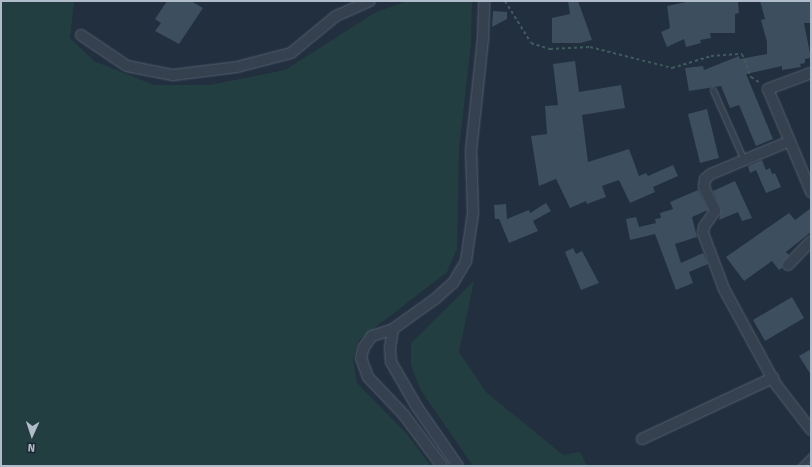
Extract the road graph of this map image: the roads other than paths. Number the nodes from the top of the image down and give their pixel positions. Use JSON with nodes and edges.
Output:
{"nodes":[{"id":1,"x":370,"y":1,"type":"edge"},
{"id":2,"x":484,"y":1,"type":"edge"},
{"id":3,"x":81,"y":35,"type":"dead end"},
{"id":4,"x":811,"y":73,"type":"edge"},
{"id":5,"x":713,"y":90,"type":"dead end"},
{"id":6,"x":790,"y":141,"type":"junction"},
{"id":7,"x":744,"y":160,"type":"junction"},
{"id":8,"x":811,"y":192,"type":"edge"},
{"id":9,"x":811,"y":241,"type":"edge"},
{"id":10,"x":788,"y":265,"type":"dead end"},
{"id":11,"x":394,"y":329,"type":"junction"},
{"id":12,"x":773,"y":378,"type":"junction"},
{"id":13,"x":417,"y":407,"type":"junction"},
{"id":14,"x":404,"y":415,"type":"junction"},
{"id":15,"x":811,"y":430,"type":"edge"},
{"id":16,"x":642,"y":439,"type":"dead end"},
{"id":17,"x":811,"y":456,"type":"edge"},
{"id":18,"x":442,"y":466,"type":"edge"},
{"id":19,"x":458,"y":466,"type":"edge"},
{"id":20,"x":801,"y":466,"type":"edge"}],
"edges":[{"from":1,"to":3,"type":"street"},
{"from":2,"to":11,"type":"street"},
{"from":4,"to":6,"type":"street"},
{"from":5,"to":7,"type":"lane"},
{"from":6,"to":7,"type":"street"},
{"from":6,"to":8,"type":"street"},
{"from":7,"to":12,"type":"street"},
{"from":9,"to":10,"type":"street"},
{"from":11,"to":13,"type":"street"},
{"from":11,"to":14,"type":"street"},
{"from":12,"to":15,"type":"street"},
{"from":12,"to":16,"type":"street"},
{"from":13,"to":14,"type":"street"},
{"from":13,"to":19,"type":"street"},
{"from":14,"to":18,"type":"street"},
{"from":17,"to":20,"type":"lane"}]}
